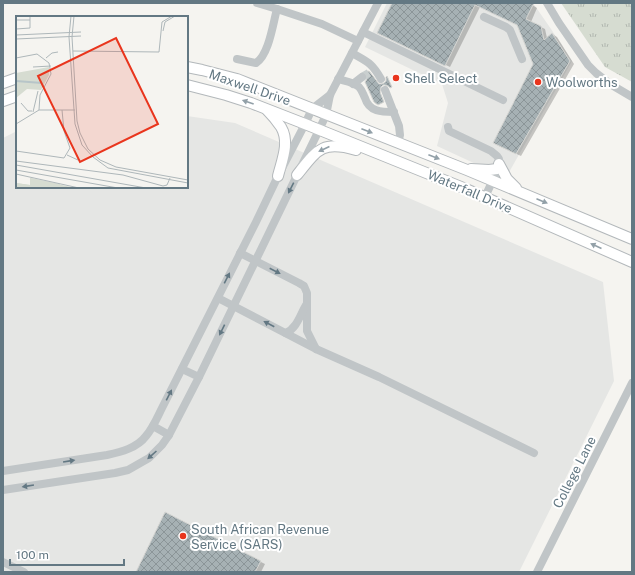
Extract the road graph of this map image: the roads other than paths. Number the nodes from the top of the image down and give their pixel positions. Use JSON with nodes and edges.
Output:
{"nodes":[{"id":1,"x":257,"y":3,"type":"edge"},
{"id":2,"x":378,"y":3,"type":"edge"},
{"id":3,"x":547,"y":3,"type":"edge"},
{"id":4,"x":277,"y":9,"type":"junction"},
{"id":5,"x":484,"y":17,"type":"dead end"},
{"id":6,"x":363,"y":32,"type":"junction"},
{"id":7,"x":358,"y":41,"type":"junction"},
{"id":8,"x":352,"y":53,"type":"junction"},
{"id":9,"x":237,"y":59,"type":"dead end"},
{"id":10,"x":522,"y":59,"type":"dead end"},
{"id":11,"x":188,"y":68,"type":"edge"},
{"id":12,"x":362,"y":77,"type":"tunnel mouth"},
{"id":13,"x":16,"y":78,"type":"edge"},
{"id":14,"x":338,"y":79,"type":"junction"},
{"id":15,"x":381,"y":79,"type":"dead end"},
{"id":16,"x":3,"y":83,"type":"edge"},
{"id":17,"x":353,"y":84,"type":"junction"},
{"id":18,"x":188,"y":85,"type":"edge"},
{"id":19,"x":385,"y":90,"type":"dead end"},
{"id":20,"x":330,"y":95,"type":"junction"},
{"id":21,"x":16,"y":96,"type":"edge"},
{"id":22,"x":632,"y":97,"type":"edge"},
{"id":23,"x":503,"y":100,"type":"dead end"},
{"id":24,"x":3,"y":101,"type":"edge"},
{"id":25,"x":267,"y":109,"type":"junction"},
{"id":26,"x":312,"y":109,"type":"junction"},
{"id":27,"x":394,"y":112,"type":"junction"},
{"id":28,"x":326,"y":115,"type":"junction"},
{"id":29,"x":305,"y":124,"type":"junction"},
{"id":30,"x":448,"y":127,"type":"dead end"},
{"id":31,"x":319,"y":130,"type":"junction"},
{"id":32,"x":398,"y":143,"type":"junction"},
{"id":33,"x":376,"y":152,"type":"junction"},
{"id":34,"x":498,"y":167,"type":"junction"},
{"id":35,"x":467,"y":170,"type":"junction"},
{"id":36,"x":297,"y":175,"type":"junction"},
{"id":37,"x":278,"y":176,"type":"junction"},
{"id":38,"x":493,"y":181,"type":"junction"},
{"id":39,"x":520,"y":192,"type":"junction"},
{"id":40,"x":485,"y":197,"type":"junction"},
{"id":41,"x":256,"y":222,"type":"junction"},
{"id":42,"x":270,"y":229,"type":"junction"},
{"id":43,"x":632,"y":239,"type":"edge"},
{"id":44,"x":240,"y":252,"type":"junction"},
{"id":45,"x":256,"y":260,"type":"junction"},
{"id":46,"x":632,"y":262,"type":"edge"},
{"id":47,"x":218,"y":298,"type":"junction"},
{"id":48,"x":307,"y":302,"type":"junction"},
{"id":49,"x":233,"y":305,"type":"junction"},
{"id":50,"x":286,"y":333,"type":"junction"},
{"id":51,"x":316,"y":349,"type":"junction"},
{"id":52,"x":182,"y":369,"type":"junction"},
{"id":53,"x":198,"y":377,"type":"junction"},
{"id":54,"x":632,"y":383,"type":"edge"},
{"id":55,"x":153,"y":426,"type":"junction"},
{"id":56,"x":169,"y":435,"type":"junction"},
{"id":57,"x":534,"y":453,"type":"dead end"},
{"id":58,"x":3,"y":471,"type":"edge"},
{"id":59,"x":3,"y":490,"type":"edge"},
{"id":60,"x":3,"y":562,"type":"edge"},
{"id":61,"x":24,"y":572,"type":"edge"},
{"id":62,"x":537,"y":572,"type":"edge"}],
"edges":[{"from":1,"to":4,"type":"street"},
{"from":2,"to":6,"type":"street"},
{"from":3,"to":22,"type":"street"},
{"from":4,"to":7,"type":"street"},
{"from":4,"to":9,"type":"street"},
{"from":5,"to":10,"type":"street"},
{"from":6,"to":7,"type":"street"},
{"from":6,"to":23,"type":"street"},
{"from":7,"to":8,"type":"street"},
{"from":8,"to":14,"type":"street"},
{"from":8,"to":15,"type":"street"},
{"from":11,"to":26,"type":"main road","name":"Maxwell Drive"},
{"from":12,"to":17,"type":"street"},
{"from":13,"to":16,"type":"main road"},
{"from":14,"to":17,"type":"street"},
{"from":14,"to":20,"type":"street"},
{"from":17,"to":27,"type":"street"},
{"from":25,"to":18,"type":"main road","name":"Maxwell Drive","one_way":true},
{"from":19,"to":27,"type":"street"},
{"from":20,"to":26,"type":"street"},
{"from":20,"to":28,"type":"street"},
{"from":21,"to":24,"type":"main road"},
{"from":25,"to":29,"type":"main road","name":"Maxwell Drive"},
{"from":25,"to":37,"type":"main road"},
{"from":26,"to":28,"type":"main road","name":"Waterfall Drive"},
{"from":26,"to":29,"type":"street"},
{"from":27,"to":32,"type":"street"},
{"from":28,"to":31,"type":"street"},
{"from":28,"to":32,"type":"main road","name":"Waterfall Drive","one_way":true},
{"from":29,"to":31,"type":"main road","name":"Waterfall Drive"},
{"from":29,"to":37,"type":"street"},
{"from":30,"to":34,"type":"street"},
{"from":31,"to":33,"type":"main road","name":"Waterfall Drive"},
{"from":31,"to":36,"type":"street"},
{"from":32,"to":35,"type":"main road","name":"Waterfall Drive","one_way":true},
{"from":33,"to":36,"type":"main road","one_way":true},
{"from":33,"to":40,"type":"main road","name":"Waterfall Drive"},
{"from":34,"to":35,"type":"main road"},
{"from":34,"to":38,"type":"street"},
{"from":34,"to":39,"type":"main road"},
{"from":35,"to":38,"type":"main road","name":"Waterfall Drive"},
{"from":36,"to":42,"type":"street","one_way":true},
{"from":37,"to":41,"type":"street"},
{"from":38,"to":39,"type":"main road","name":"Waterfall Drive"},
{"from":38,"to":40,"type":"street"},
{"from":39,"to":43,"type":"main road","name":"Waterfall Drive","one_way":true},
{"from":46,"to":40,"type":"main road","name":"Waterfall Drive","one_way":true},
{"from":41,"to":42,"type":"street"},
{"from":41,"to":44,"type":"street"},
{"from":42,"to":45,"type":"street"},
{"from":44,"to":45,"type":"street"},
{"from":47,"to":44,"type":"street","one_way":true},
{"from":45,"to":48,"type":"street","one_way":true},
{"from":45,"to":49,"type":"street"},
{"from":47,"to":49,"type":"street"},
{"from":47,"to":52,"type":"street"},
{"from":48,"to":50,"type":"street"},
{"from":48,"to":51,"type":"street"},
{"from":50,"to":49,"type":"street","one_way":true},
{"from":49,"to":53,"type":"street","one_way":true},
{"from":50,"to":51,"type":"street"},
{"from":51,"to":57,"type":"street"},
{"from":52,"to":53,"type":"street"},
{"from":55,"to":52,"type":"street","one_way":true},
{"from":53,"to":56,"type":"street"},
{"from":54,"to":62,"type":"street","name":"College Lane"},
{"from":55,"to":56,"type":"street"},
{"from":58,"to":55,"type":"street","one_way":true},
{"from":56,"to":59,"type":"street","one_way":true},
{"from":60,"to":61,"type":"street"}]}
